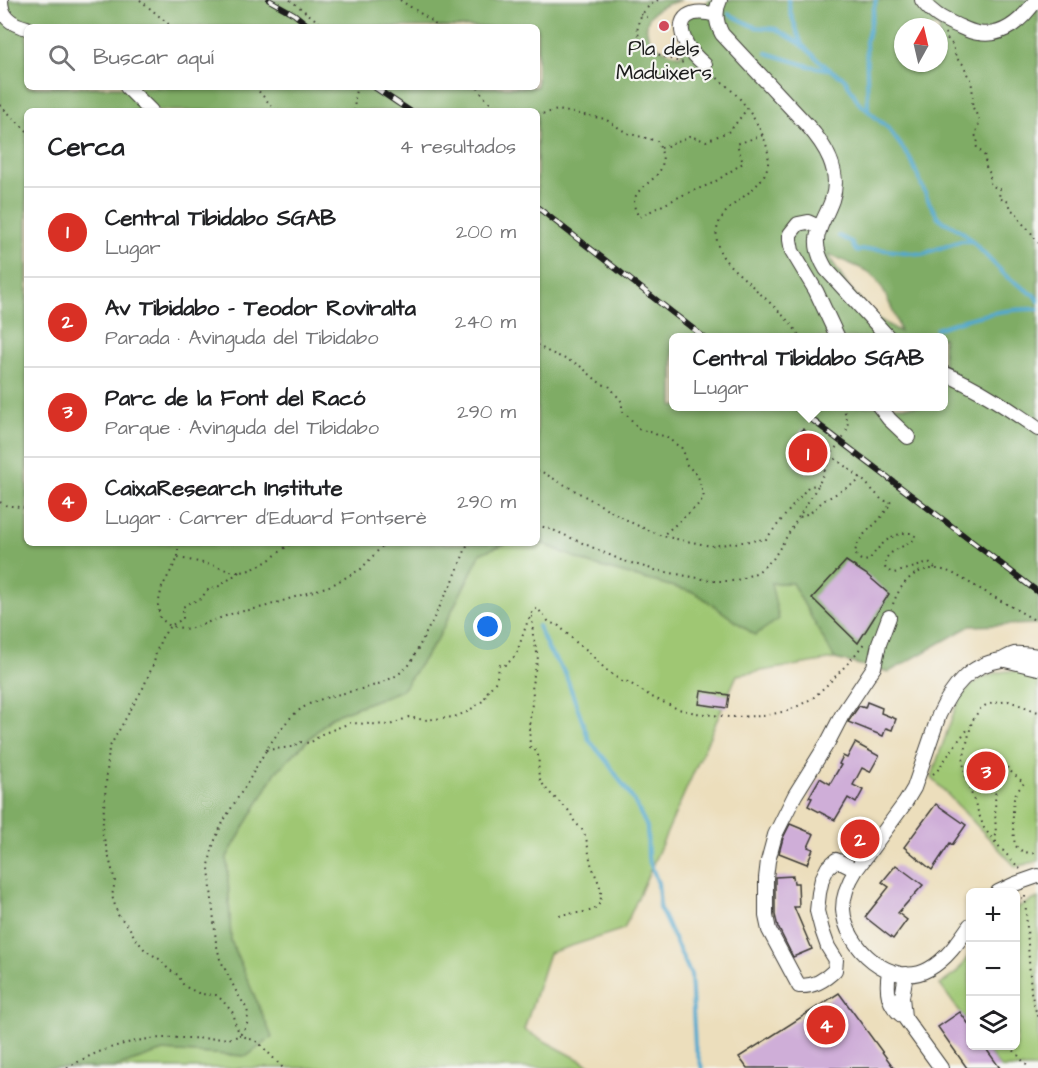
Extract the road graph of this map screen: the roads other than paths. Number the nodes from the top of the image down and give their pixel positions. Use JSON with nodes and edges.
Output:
{"nodes":[{"id":1,"x":1,"y":0,"type":"edge"},
{"id":2,"x":720,"y":0,"type":"edge"},
{"id":3,"x":922,"y":0,"type":"edge"},
{"id":4,"x":1036,"y":0,"type":"edge"},
{"id":5,"x":716,"y":15,"type":"junction"},
{"id":6,"x":24,"y":27,"type":"edge"},
{"id":7,"x":705,"y":66,"type":"road end"},
{"id":8,"x":130,"y":90,"type":"edge"},
{"id":9,"x":148,"y":108,"type":"edge"},
{"id":10,"x":819,"y":227,"type":"junction"},
{"id":11,"x":836,"y":333,"type":"edge"},
{"id":12,"x":884,"y":333,"type":"edge"},
{"id":13,"x":948,"y":375,"type":"edge"},
{"id":14,"x":883,"y":411,"type":"edge"},
{"id":15,"x":1038,"y":429,"type":"edge"},
{"id":16,"x":908,"y":437,"type":"dead end"},
{"id":17,"x":889,"y":617,"type":"road end"},
{"id":18,"x":1038,"y":656,"type":"edge"},
{"id":19,"x":1003,"y":659,"type":"junction"},
{"id":20,"x":1038,"y":668,"type":"edge"},
{"id":21,"x":856,"y":870,"type":"junction"},
{"id":22,"x":1038,"y":876,"type":"edge"},
{"id":23,"x":1006,"y":888,"type":"edge"},
{"id":24,"x":966,"y":931,"type":"edge"},
{"id":25,"x":889,"y":970,"type":"junction"},
{"id":26,"x":906,"y":974,"type":"junction"},
{"id":27,"x":904,"y":1017,"type":"junction"},
{"id":28,"x":941,"y":1068,"type":"edge"}],
"edges":[{"from":1,"to":6,"type":"street"},
{"from":2,"to":5,"type":"street"},
{"from":3,"to":4,"type":"street"},
{"from":5,"to":7,"type":"street"},
{"from":5,"to":10,"type":"street"},
{"from":8,"to":9,"type":"street"},
{"from":10,"to":11,"type":"street"},
{"from":10,"to":12,"type":"street"},
{"from":13,"to":15,"type":"street"},
{"from":14,"to":16,"type":"street"},
{"from":17,"to":21,"type":"street"},
{"from":18,"to":19,"type":"street"},
{"from":19,"to":20,"type":"street"},
{"from":19,"to":21,"type":"street"},
{"from":21,"to":25,"type":"street"},
{"from":22,"to":23,"type":"street"},
{"from":24,"to":26,"type":"street"},
{"from":25,"to":26,"type":"street"},
{"from":25,"to":27,"type":"street"},
{"from":26,"to":27,"type":"street"},
{"from":27,"to":28,"type":"street"}]}
